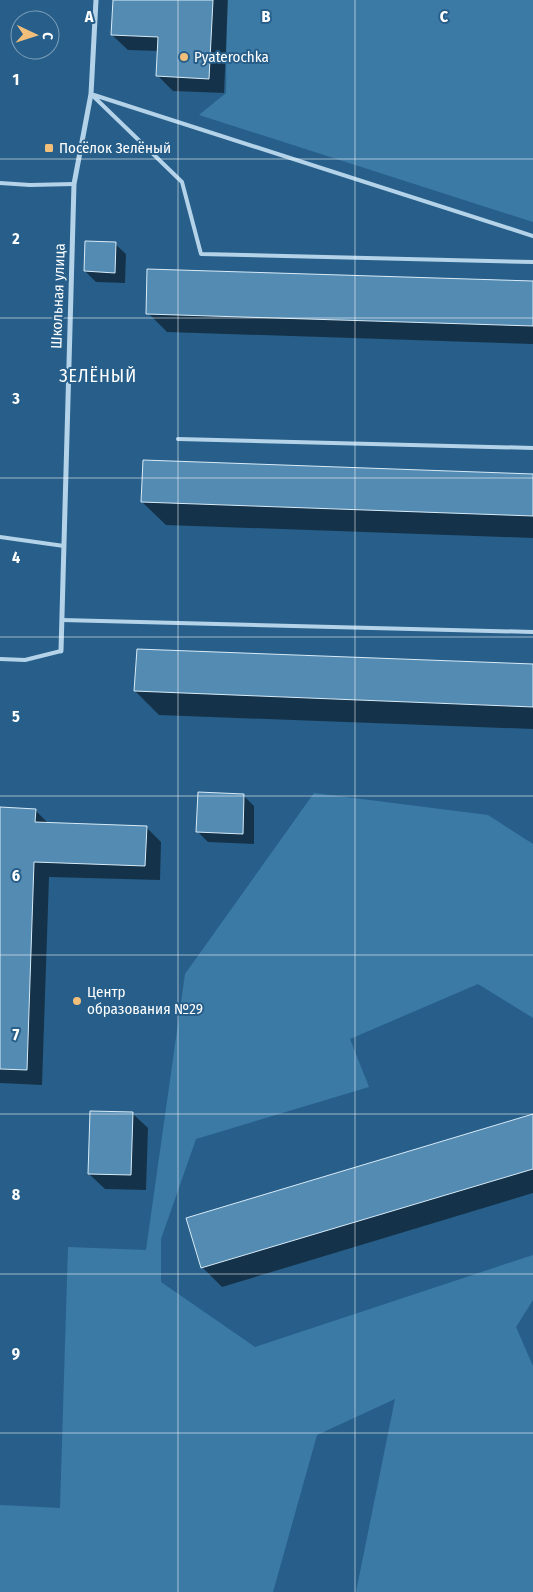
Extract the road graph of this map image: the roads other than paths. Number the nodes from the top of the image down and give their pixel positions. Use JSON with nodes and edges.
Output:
{"nodes":[{"id":1,"x":96,"y":0,"type":"edge"},
{"id":2,"x":91,"y":94,"type":"junction"},
{"id":3,"x":0,"y":183,"type":"edge"},
{"id":4,"x":74,"y":184,"type":"junction"},
{"id":5,"x":533,"y":236,"type":"edge"},
{"id":6,"x":533,"y":262,"type":"edge"},
{"id":7,"x":178,"y":439,"type":"dead end"},
{"id":8,"x":533,"y":448,"type":"edge"},
{"id":9,"x":0,"y":537,"type":"edge"},
{"id":10,"x":64,"y":546,"type":"junction"},
{"id":11,"x":62,"y":620,"type":"junction"},
{"id":12,"x":533,"y":632,"type":"edge"},
{"id":13,"x":61,"y":651,"type":"joint"},
{"id":14,"x":0,"y":659,"type":"edge"}],
"edges":[{"from":1,"to":2,"type":"street","name":"Школьная улица"},
{"from":2,"to":4,"type":"street","name":"Школьная улица"},
{"from":2,"to":5,"type":"lane"},
{"from":2,"to":6,"type":"lane"},
{"from":3,"to":4,"type":"lane"},
{"from":4,"to":10,"type":"street","name":"Школьная улица"},
{"from":7,"to":8,"type":"lane"},
{"from":9,"to":10,"type":"lane"},
{"from":10,"to":11,"type":"street","name":"Школьная улица"},
{"from":11,"to":12,"type":"lane"},
{"from":11,"to":13,"type":"street","name":"Школьная улица"},
{"from":13,"to":14,"type":"lane"}]}
